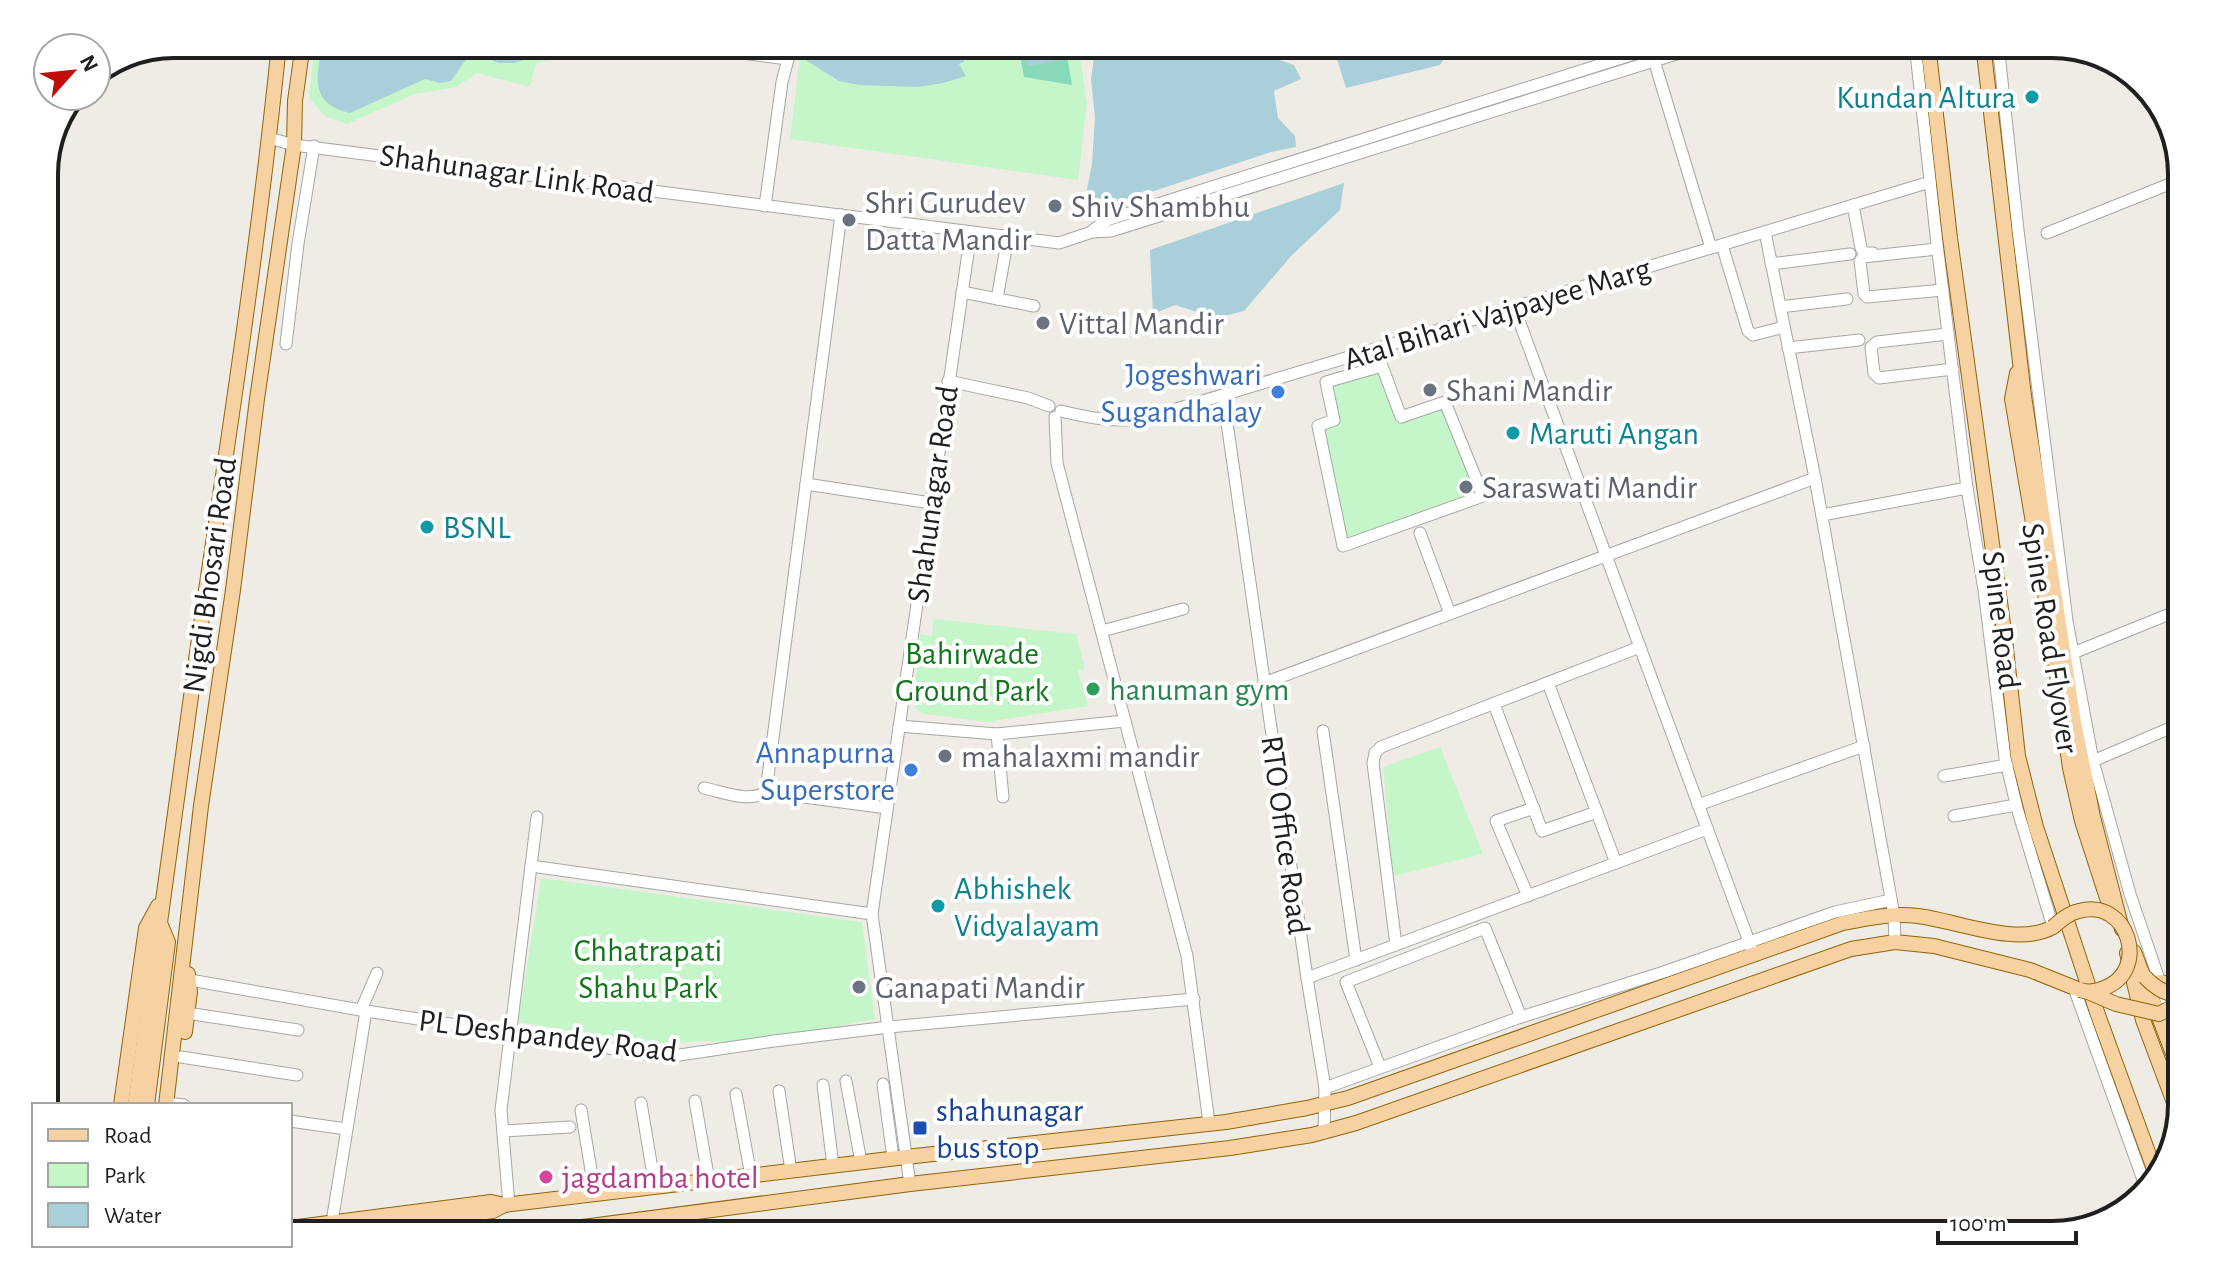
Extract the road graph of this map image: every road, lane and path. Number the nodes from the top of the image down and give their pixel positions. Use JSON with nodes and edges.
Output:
{"nodes":[{"id":1,"x":278,"y":58,"type":"edge"},
{"id":2,"x":301,"y":58,"type":"edge"},
{"id":3,"x":780,"y":58,"type":"edge"},
{"id":4,"x":1642,"y":58,"type":"edge"},
{"id":5,"x":1653,"y":58,"type":"edge"},
{"id":6,"x":1917,"y":58,"type":"edge"},
{"id":7,"x":1930,"y":58,"type":"edge"},
{"id":8,"x":1985,"y":58,"type":"edge"},
{"id":9,"x":2000,"y":58,"type":"edge"},
{"id":10,"x":787,"y":59,"type":"joint"},
{"id":11,"x":269,"y":138,"type":"junction"},
{"id":12,"x":294,"y":145,"type":"junction"},
{"id":13,"x":314,"y":146,"type":"junction"},
{"id":14,"x":1930,"y":182,"type":"junction"},
{"id":15,"x":2168,"y":185,"type":"edge"},
{"id":16,"x":1853,"y":205,"type":"junction"},
{"id":17,"x":765,"y":206,"type":"junction"},
{"id":18,"x":841,"y":215,"type":"junction"},
{"id":19,"x":971,"y":232,"type":"junction"},
{"id":20,"x":1765,"y":232,"type":"junction"},
{"id":21,"x":2047,"y":233,"type":"dead end"},
{"id":22,"x":1008,"y":237,"type":"junction"},
{"id":23,"x":281,"y":242,"type":"junction"},
{"id":24,"x":298,"y":244,"type":"junction"},
{"id":25,"x":1716,"y":246,"type":"junction"},
{"id":26,"x":1937,"y":246,"type":"junction"},
{"id":27,"x":1846,"y":258,"type":"dead end"},
{"id":28,"x":1772,"y":267,"type":"junction"},
{"id":29,"x":1943,"y":290,"type":"junction"},
{"id":30,"x":962,"y":292,"type":"junction"},
{"id":31,"x":997,"y":299,"type":"junction"},
{"id":32,"x":1847,"y":299,"type":"dead end"},
{"id":33,"x":1034,"y":306,"type":"dead end"},
{"id":34,"x":1514,"y":307,"type":"junction"},
{"id":35,"x":1780,"y":307,"type":"junction"},
{"id":36,"x":271,"y":309,"type":"junction"},
{"id":37,"x":291,"y":312,"type":"junction"},
{"id":38,"x":1784,"y":327,"type":"junction"},
{"id":39,"x":1948,"y":334,"type":"junction"},
{"id":40,"x":1859,"y":340,"type":"dead end"},
{"id":41,"x":286,"y":344,"type":"dead end"},
{"id":42,"x":1788,"y":348,"type":"junction"},
{"id":43,"x":2020,"y":357,"type":"junction"},
{"id":44,"x":1953,"y":369,"type":"junction"},
{"id":45,"x":948,"y":381,"type":"junction"},
{"id":46,"x":1326,"y":382,"type":"joint"},
{"id":47,"x":1223,"y":395,"type":"junction"},
{"id":48,"x":1055,"y":411,"type":"junction"},
{"id":49,"x":1815,"y":478,"type":"junction"},
{"id":50,"x":806,"y":484,"type":"junction"},
{"id":51,"x":1967,"y":488,"type":"junction"},
{"id":52,"x":931,"y":503,"type":"junction"},
{"id":53,"x":1822,"y":515,"type":"junction"},
{"id":54,"x":1420,"y":533,"type":"dead end"},
{"id":55,"x":1606,"y":556,"type":"junction"},
{"id":56,"x":1183,"y":609,"type":"dead end"},
{"id":57,"x":1450,"y":614,"type":"junction"},
{"id":58,"x":2168,"y":615,"type":"edge"},
{"id":59,"x":1102,"y":631,"type":"junction"},
{"id":60,"x":1640,"y":647,"type":"junction"},
{"id":61,"x":2073,"y":653,"type":"junction"},
{"id":62,"x":1264,"y":683,"type":"junction"},
{"id":63,"x":1548,"y":683,"type":"junction"},
{"id":64,"x":1494,"y":704,"type":"junction"},
{"id":65,"x":1125,"y":721,"type":"junction"},
{"id":66,"x":899,"y":726,"type":"junction"},
{"id":67,"x":2168,"y":729,"type":"edge"},
{"id":68,"x":1323,"y":731,"type":"dead end"},
{"id":69,"x":997,"y":734,"type":"junction"},
{"id":70,"x":1864,"y":746,"type":"junction"},
{"id":71,"x":2087,"y":763,"type":"junction"},
{"id":72,"x":2007,"y":765,"type":"junction"},
{"id":73,"x":1944,"y":776,"type":"dead end"},
{"id":74,"x":704,"y":788,"type":"dead end"},
{"id":75,"x":766,"y":792,"type":"junction"},
{"id":76,"x":1003,"y":797,"type":"dead end"},
{"id":77,"x":1698,"y":805,"type":"junction"},
{"id":78,"x":2016,"y":805,"type":"junction"},
{"id":79,"x":887,"y":808,"type":"junction"},
{"id":80,"x":1534,"y":808,"type":"junction"},
{"id":81,"x":1597,"y":812,"type":"junction"},
{"id":82,"x":1954,"y":816,"type":"dead end"},
{"id":83,"x":537,"y":817,"type":"dead end"},
{"id":84,"x":1707,"y":829,"type":"junction"},
{"id":85,"x":1616,"y":863,"type":"junction"},
{"id":86,"x":531,"y":866,"type":"junction"},
{"id":87,"x":164,"y":895,"type":"junction"},
{"id":88,"x":1528,"y":896,"type":"junction"},
{"id":89,"x":1892,"y":908,"type":"junction"},
{"id":90,"x":872,"y":914,"type":"junction"},
{"id":91,"x":2113,"y":916,"type":"junction"},
{"id":92,"x":160,"y":922,"type":"junction"},
{"id":93,"x":2053,"y":927,"type":"junction"},
{"id":94,"x":2130,"y":940,"type":"junction"},
{"id":95,"x":1895,"y":942,"type":"junction"},
{"id":96,"x":1396,"y":945,"type":"junction"},
{"id":97,"x":1752,"y":948,"type":"junction"},
{"id":98,"x":184,"y":954,"type":"junction"},
{"id":99,"x":1356,"y":960,"type":"junction"},
{"id":100,"x":377,"y":973,"type":"dead end"},
{"id":101,"x":2145,"y":977,"type":"junction"},
{"id":102,"x":1307,"y":978,"type":"junction"},
{"id":103,"x":190,"y":980,"type":"junction"},
{"id":104,"x":2160,"y":982,"type":"junction"},
{"id":105,"x":2168,"y":983,"type":"edge"},
{"id":106,"x":2081,"y":990,"type":"junction"},
{"id":107,"x":2168,"y":993,"type":"edge"},
{"id":108,"x":1194,"y":999,"type":"junction"},
{"id":109,"x":2168,"y":1007,"type":"edge"},
{"id":110,"x":364,"y":1011,"type":"junction"},
{"id":111,"x":2168,"y":1012,"type":"edge"},
{"id":112,"x":187,"y":1013,"type":"junction"},
{"id":113,"x":2168,"y":1015,"type":"edge"},
{"id":114,"x":1521,"y":1017,"type":"junction"},
{"id":115,"x":889,"y":1027,"type":"junction"},
{"id":116,"x":298,"y":1030,"type":"dead end"},
{"id":117,"x":511,"y":1032,"type":"junction"},
{"id":118,"x":181,"y":1057,"type":"junction"},
{"id":119,"x":1380,"y":1067,"type":"junction"},
{"id":120,"x":297,"y":1075,"type":"dead end"},
{"id":121,"x":846,"y":1081,"type":"dead end"},
{"id":122,"x":883,"y":1084,"type":"dead end"},
{"id":123,"x":823,"y":1085,"type":"dead end"},
{"id":124,"x":2168,"y":1087,"type":"edge"},
{"id":125,"x":1325,"y":1088,"type":"junction"},
{"id":126,"x":779,"y":1091,"type":"dead end"},
{"id":127,"x":736,"y":1094,"type":"dead end"},
{"id":128,"x":695,"y":1101,"type":"dead end"},
{"id":129,"x":121,"y":1103,"type":"edge"},
{"id":130,"x":135,"y":1103,"type":"edge"},
{"id":131,"x":147,"y":1103,"type":"edge"},
{"id":132,"x":175,"y":1103,"type":"edge"},
{"id":133,"x":175,"y":1103,"type":"edge"},
{"id":134,"x":641,"y":1103,"type":"dead end"},
{"id":135,"x":1326,"y":1104,"type":"junction"},
{"id":136,"x":581,"y":1110,"type":"dead end"},
{"id":137,"x":292,"y":1121,"type":"edge"},
{"id":138,"x":1209,"y":1123,"type":"junction"},
{"id":139,"x":570,"y":1127,"type":"dead end"},
{"id":140,"x":346,"y":1129,"type":"junction"},
{"id":141,"x":503,"y":1131,"type":"junction"},
{"id":142,"x":1324,"y":1133,"type":"junction"},
{"id":143,"x":900,"y":1157,"type":"junction"},
{"id":144,"x":861,"y":1162,"type":"junction"},
{"id":145,"x":2152,"y":1163,"type":"edge"},
{"id":146,"x":833,"y":1166,"type":"junction"},
{"id":147,"x":791,"y":1171,"type":"junction"},
{"id":148,"x":751,"y":1176,"type":"junction"},
{"id":149,"x":2142,"y":1177,"type":"edge"},
{"id":150,"x":709,"y":1181,"type":"junction"},
{"id":151,"x":910,"y":1184,"type":"junction"},
{"id":152,"x":655,"y":1187,"type":"junction"},
{"id":153,"x":595,"y":1194,"type":"junction"},
{"id":154,"x":502,"y":1207,"type":"junction"},
{"id":155,"x":332,"y":1221,"type":"edge"},
{"id":156,"x":340,"y":1221,"type":"edge"},
{"id":157,"x":407,"y":1221,"type":"edge"},
{"id":158,"x":629,"y":1221,"type":"edge"}],
"edges":[{"from":1,"to":11,"type":"main road","name":"Nigdi Bhosari Road"},
{"from":2,"to":12,"type":"main road","name":"Nigdi Bhosari Road"},
{"from":3,"to":10,"type":"street"},
{"from":4,"to":22,"type":"street","name":"Shahunagar Link Road"},
{"from":5,"to":25,"type":"street"},
{"from":6,"to":14,"type":"street","name":"Spine Road"},
{"from":7,"to":145,"type":"main road","name":"Spine Road"},
{"from":8,"to":43,"type":"main road","name":"Spine Road"},
{"from":9,"to":61,"type":"street","name":"Spine Road"},
{"from":10,"to":17,"type":"street"},
{"from":11,"to":12,"type":"street","name":"Shahunagar Link Road"},
{"from":11,"to":87,"type":"main road","name":"Nigdi Bhosari Road"},
{"from":12,"to":13,"type":"street","name":"Shahunagar Link Road"},
{"from":12,"to":23,"type":"main road","name":"Nigdi Bhosari Road"},
{"from":13,"to":17,"type":"street","name":"Shahunagar Link Road"},
{"from":13,"to":24,"type":"street"},
{"from":14,"to":16,"type":"street","name":"Atal Bihari Vajpayee Marg"},
{"from":14,"to":26,"type":"street","name":"Spine Road"},
{"from":15,"to":21,"type":"street"},
{"from":16,"to":20,"type":"street","name":"Atal Bihari Vajpayee Marg"},
{"from":16,"to":26,"type":"street"},
{"from":17,"to":18,"type":"street","name":"Shahunagar Link Road"},
{"from":18,"to":19,"type":"street","name":"Shahunagar Link Road"},
{"from":18,"to":50,"type":"street"},
{"from":19,"to":22,"type":"street","name":"Shahunagar Link Road"},
{"from":19,"to":30,"type":"street","name":"Shahunagar Road"},
{"from":20,"to":25,"type":"street","name":"Atal Bihari Vajpayee Marg"},
{"from":20,"to":28,"type":"street"},
{"from":22,"to":31,"type":"street"},
{"from":23,"to":24,"type":"street"},
{"from":23,"to":36,"type":"main road","name":"Nigdi Bhosari Road"},
{"from":24,"to":37,"type":"street"},
{"from":25,"to":34,"type":"street","name":"Atal Bihari Vajpayee Marg"},
{"from":25,"to":38,"type":"street"},
{"from":26,"to":29,"type":"street","name":"Spine Road"},
{"from":26,"to":29,"type":"street"},
{"from":27,"to":28,"type":"street"},
{"from":28,"to":35,"type":"street"},
{"from":29,"to":39,"type":"street","name":"Spine Road"},
{"from":30,"to":31,"type":"street"},
{"from":30,"to":45,"type":"street","name":"Shahunagar Road"},
{"from":31,"to":33,"type":"street"},
{"from":32,"to":35,"type":"street"},
{"from":34,"to":47,"type":"street","name":"Atal Bihari Vajpayee Marg"},
{"from":34,"to":55,"type":"street"},
{"from":35,"to":38,"type":"street"},
{"from":36,"to":37,"type":"street"},
{"from":36,"to":98,"type":"main road","name":"Nigdi Bhosari Road"},
{"from":37,"to":41,"type":"street"},
{"from":38,"to":42,"type":"street"},
{"from":39,"to":44,"type":"street","name":"Spine Road"},
{"from":39,"to":44,"type":"street"},
{"from":40,"to":42,"type":"street"},
{"from":42,"to":49,"type":"street"},
{"from":43,"to":71,"type":"main road","name":"Spine Road"},
{"from":43,"to":91,"type":"main road","name":"Spine Road Flyover"},
{"from":44,"to":51,"type":"street","name":"Spine Road"},
{"from":45,"to":48,"type":"street","name":"Atal Bihari Vajpayee Marg"},
{"from":45,"to":52,"type":"street","name":"Shahunagar Road"},
{"from":46,"to":46,"type":"street"},
{"from":47,"to":48,"type":"street","name":"Atal Bihari Vajpayee Marg"},
{"from":47,"to":62,"type":"street","name":"RTO Office Road"},
{"from":48,"to":59,"type":"street"},
{"from":49,"to":53,"type":"street"},
{"from":49,"to":55,"type":"street"},
{"from":50,"to":52,"type":"street"},
{"from":50,"to":75,"type":"street"},
{"from":51,"to":53,"type":"street"},
{"from":51,"to":72,"type":"street","name":"Spine Road"},
{"from":52,"to":66,"type":"street","name":"Shahunagar Road"},
{"from":53,"to":70,"type":"street"},
{"from":54,"to":57,"type":"street"},
{"from":55,"to":57,"type":"street"},
{"from":55,"to":60,"type":"street"},
{"from":56,"to":59,"type":"street"},
{"from":57,"to":62,"type":"street"},
{"from":58,"to":61,"type":"street"},
{"from":59,"to":65,"type":"street"},
{"from":60,"to":63,"type":"street"},
{"from":60,"to":77,"type":"street"},
{"from":61,"to":71,"type":"street","name":"Spine Road"},
{"from":62,"to":102,"type":"street","name":"RTO Office Road"},
{"from":63,"to":64,"type":"street"},
{"from":63,"to":81,"type":"street"},
{"from":64,"to":80,"type":"street"},
{"from":64,"to":96,"type":"street"},
{"from":65,"to":69,"type":"street"},
{"from":65,"to":108,"type":"street"},
{"from":66,"to":69,"type":"street"},
{"from":66,"to":79,"type":"street","name":"Shahunagar Road"},
{"from":67,"to":71,"type":"street"},
{"from":68,"to":99,"type":"street"},
{"from":69,"to":76,"type":"street"},
{"from":70,"to":77,"type":"street"},
{"from":70,"to":89,"type":"street"},
{"from":71,"to":104,"type":"street","name":"Spine Road"},
{"from":71,"to":124,"type":"main road","name":"Spine Road"},
{"from":72,"to":73,"type":"street"},
{"from":72,"to":78,"type":"street","name":"Spine Road"},
{"from":74,"to":75,"type":"street"},
{"from":75,"to":79,"type":"street"},
{"from":77,"to":84,"type":"street"},
{"from":78,"to":82,"type":"street"},
{"from":78,"to":93,"type":"street","name":"Spine Road"},
{"from":79,"to":90,"type":"street","name":"Shahunagar Road"},
{"from":80,"to":81,"type":"street"},
{"from":80,"to":88,"type":"street"},
{"from":81,"to":85,"type":"street"},
{"from":83,"to":86,"type":"street"},
{"from":84,"to":85,"type":"street"},
{"from":84,"to":97,"type":"street"},
{"from":85,"to":88,"type":"street"},
{"from":86,"to":90,"type":"street"},
{"from":86,"to":117,"type":"street"},
{"from":87,"to":92,"type":"main road","name":"Nigdi Bhosari Road"},
{"from":87,"to":129,"type":"main road"},
{"from":88,"to":96,"type":"street"},
{"from":89,"to":93,"type":"main road"},
{"from":89,"to":95,"type":"street"},
{"from":89,"to":97,"type":"main road"},
{"from":90,"to":115,"type":"street","name":"Shahunagar Road"},
{"from":91,"to":93,"type":"main road","bridge":true},
{"from":91,"to":94,"type":"main road","name":"Spine Road Flyover","bridge":true},
{"from":92,"to":130,"type":"main road"},
{"from":92,"to":131,"type":"main road","name":"Nigdi Bhosari Road"},
{"from":94,"to":101,"type":"main road","name":"Spine Road Flyover","bridge":true},
{"from":94,"to":106,"type":"main road","bridge":true},
{"from":95,"to":106,"type":"main road"},
{"from":95,"to":142,"type":"main road"},
{"from":96,"to":99,"type":"street"},
{"from":97,"to":114,"type":"street"},
{"from":97,"to":135,"type":"main road"},
{"from":98,"to":103,"type":"main road"},
{"from":98,"to":132,"type":"main road"},
{"from":99,"to":102,"type":"street"},
{"from":100,"to":110,"type":"street"},
{"from":101,"to":107,"type":"main road","bridge":true},
{"from":101,"to":111,"type":"main road","name":"Spine Road Flyover","bridge":true},
{"from":102,"to":125,"type":"street","name":"RTO Office Road"},
{"from":103,"to":110,"type":"street","name":"PL Deshpandey Road"},
{"from":103,"to":112,"type":"main road"},
{"from":104,"to":105,"type":"main road"},
{"from":104,"to":109,"type":"street","name":"Spine Road"},
{"from":106,"to":113,"type":"main road","bridge":true},
{"from":106,"to":149,"type":"street"},
{"from":108,"to":115,"type":"street","name":"PL Deshpandey Road"},
{"from":108,"to":138,"type":"street"},
{"from":110,"to":117,"type":"street","name":"PL Deshpandey Road"},
{"from":110,"to":140,"type":"street"},
{"from":112,"to":116,"type":"street"},
{"from":112,"to":118,"type":"main road"},
{"from":114,"to":119,"type":"street"},
{"from":114,"to":119,"type":"street"},
{"from":115,"to":117,"type":"street","name":"PL Deshpandey Road"},
{"from":115,"to":143,"type":"street","name":"Shahunagar Road"},
{"from":117,"to":141,"type":"street"},
{"from":118,"to":120,"type":"street"},
{"from":118,"to":133,"type":"main road"},
{"from":119,"to":125,"type":"street"},
{"from":121,"to":144,"type":"street"},
{"from":122,"to":143,"type":"street"},
{"from":123,"to":146,"type":"street"},
{"from":125,"to":135,"type":"street","name":"RTO Office Road"},
{"from":126,"to":147,"type":"street"},
{"from":127,"to":148,"type":"street"},
{"from":128,"to":150,"type":"street"},
{"from":134,"to":152,"type":"street"},
{"from":135,"to":138,"type":"main road"},
{"from":135,"to":142,"type":"street","name":"RTO Office Road"},
{"from":136,"to":153,"type":"street"},
{"from":137,"to":140,"type":"street"},
{"from":138,"to":143,"type":"main road"},
{"from":139,"to":141,"type":"street"},
{"from":140,"to":155,"type":"street"},
{"from":141,"to":154,"type":"street"},
{"from":142,"to":151,"type":"main road"},
{"from":143,"to":144,"type":"main road"},
{"from":143,"to":151,"type":"street","name":"Shahunagar Road"},
{"from":144,"to":146,"type":"main road"},
{"from":146,"to":147,"type":"main road"},
{"from":147,"to":148,"type":"main road"},
{"from":148,"to":150,"type":"main road"},
{"from":150,"to":152,"type":"main road"},
{"from":151,"to":158,"type":"main road"},
{"from":152,"to":153,"type":"main road"},
{"from":153,"to":154,"type":"main road"},
{"from":154,"to":156,"type":"main road"},
{"from":154,"to":157,"type":"main road"}]}
